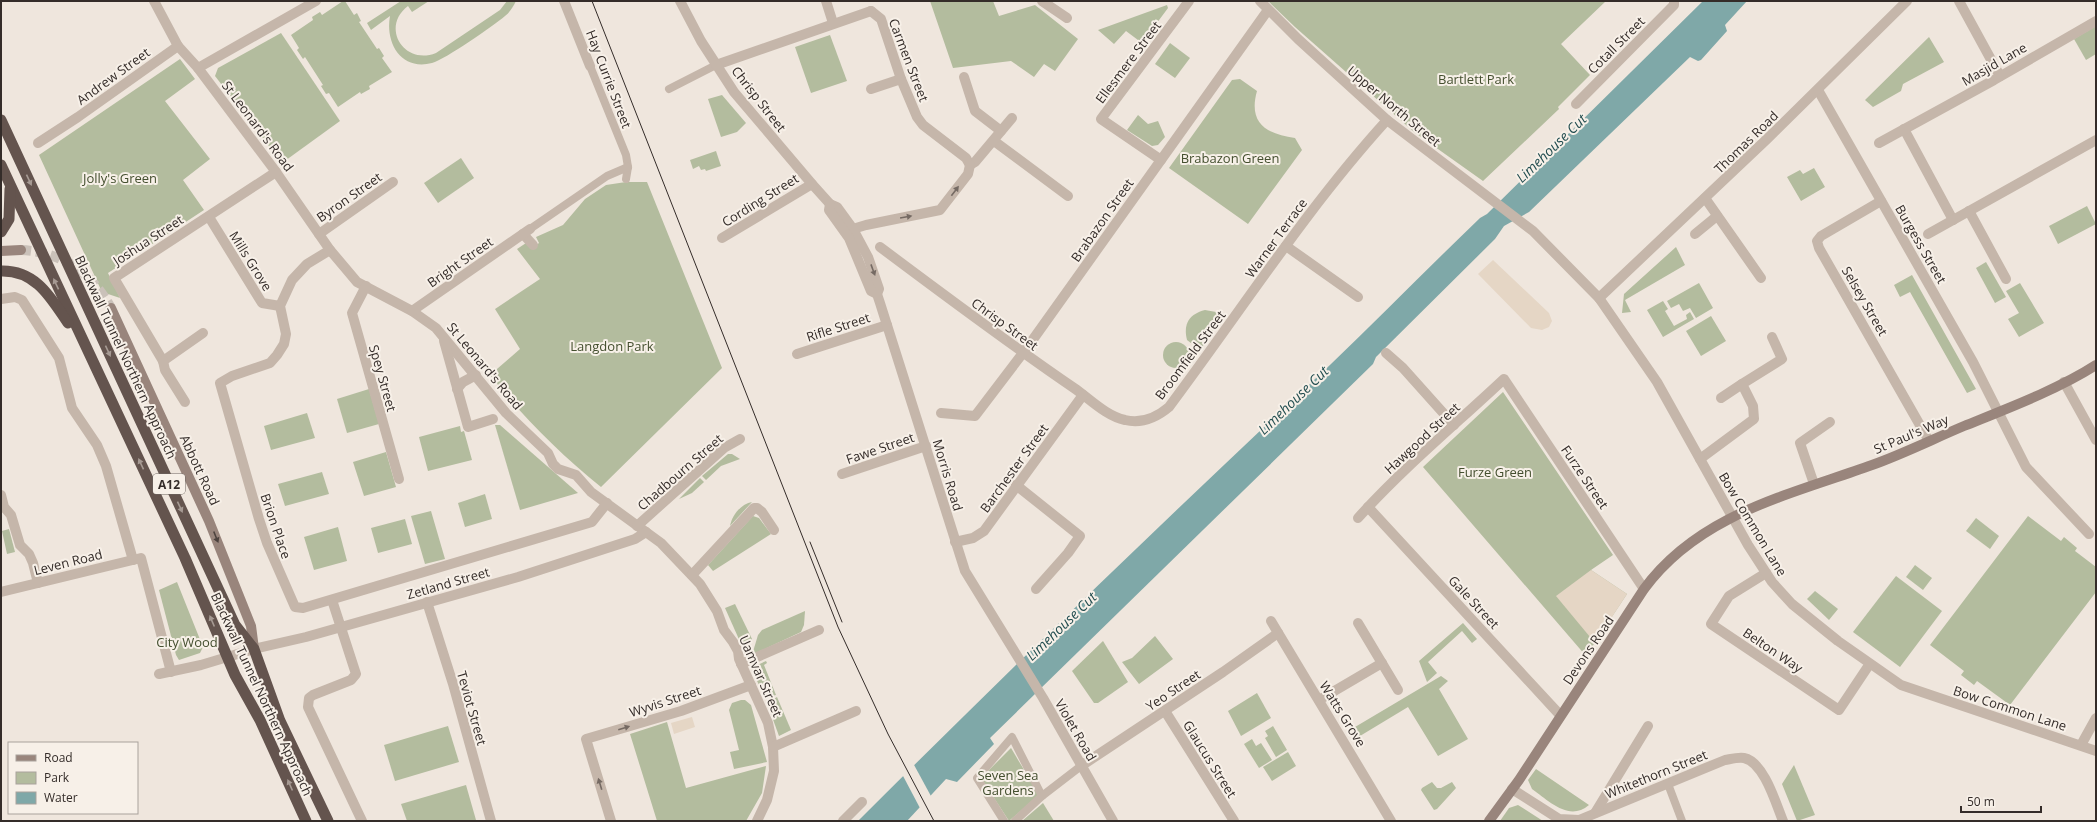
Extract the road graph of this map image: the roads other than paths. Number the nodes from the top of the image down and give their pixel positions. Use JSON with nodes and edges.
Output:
{"nodes":[{"id":1,"x":154,"y":1,"type":"edge"},
{"id":2,"x":316,"y":1,"type":"edge"},
{"id":3,"x":564,"y":1,"type":"edge"},
{"id":4,"x":680,"y":1,"type":"edge"},
{"id":5,"x":826,"y":1,"type":"edge"},
{"id":6,"x":1042,"y":1,"type":"edge"},
{"id":7,"x":1189,"y":1,"type":"edge"},
{"id":8,"x":1260,"y":1,"type":"edge"},
{"id":9,"x":1907,"y":1,"type":"edge"},
{"id":10,"x":1959,"y":1,"type":"edge"},
{"id":11,"x":1674,"y":3,"type":"edge"},
{"id":12,"x":871,"y":6,"type":"edge"},
{"id":13,"x":1268,"y":10,"type":"junction"},
{"id":14,"x":1067,"y":18,"type":"dead end"},
{"id":15,"x":2096,"y":21,"type":"edge"},
{"id":16,"x":833,"y":24,"type":"junction"},
{"id":17,"x":178,"y":46,"type":"junction"},
{"id":18,"x":716,"y":65,"type":"junction"},
{"id":19,"x":590,"y":66,"type":"joint"},
{"id":20,"x":198,"y":68,"type":"junction"},
{"id":21,"x":2000,"y":76,"type":"junction"},
{"id":22,"x":964,"y":77,"type":"dead end"},
{"id":23,"x":902,"y":79,"type":"junction"},
{"id":24,"x":669,"y":89,"type":"dead end"},
{"id":25,"x":871,"y":89,"type":"dead end"},
{"id":26,"x":1818,"y":90,"type":"junction"},
{"id":27,"x":1576,"y":104,"type":"dead end"},
{"id":28,"x":1012,"y":118,"type":"dead end"},
{"id":29,"x":1,"y":120,"type":"edge"},
{"id":30,"x":1387,"y":120,"type":"junction"},
{"id":31,"x":1904,"y":130,"type":"junction"},
{"id":32,"x":1001,"y":131,"type":"junction"},
{"id":33,"x":2096,"y":140,"type":"edge"},
{"id":34,"x":994,"y":141,"type":"junction"},
{"id":35,"x":38,"y":143,"type":"dead end"},
{"id":36,"x":1879,"y":143,"type":"dead end"},
{"id":37,"x":1161,"y":160,"type":"junction"},
{"id":38,"x":1,"y":165,"type":"edge"},
{"id":39,"x":628,"y":167,"type":"junction"},
{"id":40,"x":970,"y":168,"type":"junction"},
{"id":41,"x":276,"y":172,"type":"junction"},
{"id":42,"x":626,"y":180,"type":"dead end"},
{"id":43,"x":9,"y":181,"type":"junction"},
{"id":44,"x":393,"y":182,"type":"dead end"},
{"id":45,"x":812,"y":184,"type":"junction"},
{"id":46,"x":1068,"y":196,"type":"dead end"},
{"id":47,"x":1705,"y":198,"type":"junction"},
{"id":48,"x":1881,"y":201,"type":"junction"},
{"id":49,"x":1969,"y":211,"type":"junction"},
{"id":50,"x":1717,"y":216,"type":"junction"},
{"id":51,"x":209,"y":217,"type":"junction"},
{"id":52,"x":1953,"y":220,"type":"junction"},
{"id":53,"x":1519,"y":222,"type":"joint"},
{"id":54,"x":849,"y":230,"type":"junction"},
{"id":55,"x":527,"y":231,"type":"junction"},
{"id":56,"x":1,"y":232,"type":"edge"},
{"id":57,"x":320,"y":234,"type":"junction"},
{"id":58,"x":1695,"y":234,"type":"dead end"},
{"id":59,"x":1928,"y":234,"type":"dead end"},
{"id":60,"x":722,"y":238,"type":"dead end"},
{"id":61,"x":533,"y":245,"type":"dead end"},
{"id":62,"x":1286,"y":246,"type":"junction"},
{"id":63,"x":880,"y":247,"type":"dead end"},
{"id":64,"x":858,"y":248,"type":"joint"},
{"id":65,"x":21,"y":250,"type":"tunnel mouth"},
{"id":66,"x":330,"y":250,"type":"junction"},
{"id":67,"x":1,"y":251,"type":"edge"},
{"id":68,"x":1,"y":271,"type":"edge"},
{"id":69,"x":1761,"y":278,"type":"dead end"},
{"id":70,"x":2006,"y":279,"type":"dead end"},
{"id":71,"x":366,"y":286,"type":"junction"},
{"id":72,"x":1251,"y":295,"type":"joint"},
{"id":73,"x":1358,"y":297,"type":"dead end"},
{"id":74,"x":1,"y":298,"type":"edge"},
{"id":75,"x":1599,"y":298,"type":"junction"},
{"id":76,"x":280,"y":306,"type":"junction"},
{"id":77,"x":111,"y":308,"type":"tunnel mouth"},
{"id":78,"x":412,"y":311,"type":"junction"},
{"id":79,"x":887,"y":325,"type":"junction"},
{"id":80,"x":204,"y":333,"type":"dead end"},
{"id":81,"x":443,"y":337,"type":"junction"},
{"id":82,"x":1772,"y":337,"type":"dead end"},
{"id":83,"x":1386,"y":353,"type":"dead end"},
{"id":84,"x":796,"y":354,"type":"dead end"},
{"id":85,"x":1023,"y":354,"type":"junction"},
{"id":86,"x":90,"y":357,"type":"junction"},
{"id":87,"x":162,"y":361,"type":"junction"},
{"id":88,"x":2096,"y":365,"type":"edge"},
{"id":89,"x":476,"y":375,"type":"junction"},
{"id":90,"x":1504,"y":379,"type":"joint"},
{"id":91,"x":2064,"y":382,"type":"junction"},
{"id":92,"x":1742,"y":384,"type":"junction"},
{"id":93,"x":457,"y":389,"type":"junction"},
{"id":94,"x":1083,"y":395,"type":"junction"},
{"id":95,"x":1721,"y":398,"type":"dead end"},
{"id":96,"x":185,"y":402,"type":"dead end"},
{"id":97,"x":2000,"y":412,"type":"junction"},
{"id":98,"x":941,"y":413,"type":"dead end"},
{"id":99,"x":1118,"y":418,"type":"joint"},
{"id":100,"x":493,"y":419,"type":"dead end"},
{"id":101,"x":1830,"y":422,"type":"dead end"},
{"id":102,"x":1454,"y":425,"type":"junction"},
{"id":103,"x":740,"y":439,"type":"dead end"},
{"id":104,"x":2096,"y":440,"type":"edge"},
{"id":105,"x":1930,"y":441,"type":"junction"},
{"id":106,"x":926,"y":446,"type":"junction"},
{"id":107,"x":1700,"y":459,"type":"junction"},
{"id":108,"x":842,"y":474,"type":"dead end"},
{"id":109,"x":399,"y":479,"type":"dead end"},
{"id":110,"x":1814,"y":484,"type":"junction"},
{"id":111,"x":1016,"y":485,"type":"junction"},
{"id":112,"x":1,"y":495,"type":"edge"},
{"id":113,"x":607,"y":503,"type":"junction"},
{"id":114,"x":1368,"y":507,"type":"junction"},
{"id":115,"x":1732,"y":517,"type":"junction"},
{"id":116,"x":1358,"y":518,"type":"dead end"},
{"id":117,"x":642,"y":529,"type":"junction"},
{"id":118,"x":774,"y":530,"type":"dead end"},
{"id":119,"x":2089,"y":534,"type":"dead end"},
{"id":120,"x":955,"y":542,"type":"junction"},
{"id":121,"x":137,"y":559,"type":"junction"},
{"id":122,"x":1766,"y":574,"type":"junction"},
{"id":123,"x":692,"y":575,"type":"junction"},
{"id":124,"x":38,"y":583,"type":"junction"},
{"id":125,"x":1036,"y":589,"type":"dead end"},
{"id":126,"x":1644,"y":589,"type":"junction"},
{"id":127,"x":1,"y":592,"type":"edge"},
{"id":128,"x":332,"y":600,"type":"junction"},
{"id":129,"x":426,"y":602,"type":"junction"},
{"id":130,"x":1271,"y":620,"type":"dead end"},
{"id":131,"x":1358,"y":623,"type":"dead end"},
{"id":132,"x":342,"y":627,"type":"junction"},
{"id":133,"x":819,"y":630,"type":"dead end"},
{"id":134,"x":1278,"y":632,"type":"junction"},
{"id":135,"x":254,"y":648,"type":"junction"},
{"id":136,"x":1016,"y":653,"type":"joint"},
{"id":137,"x":227,"y":656,"type":"junction"},
{"id":138,"x":1382,"y":663,"type":"junction"},
{"id":139,"x":741,"y":664,"type":"junction"},
{"id":140,"x":1869,"y":665,"type":"junction"},
{"id":141,"x":171,"y":672,"type":"junction"},
{"id":142,"x":159,"y":674,"type":"dead end"},
{"id":143,"x":751,"y":685,"type":"junction"},
{"id":144,"x":1398,"y":690,"type":"dead end"},
{"id":145,"x":1319,"y":700,"type":"junction"},
{"id":146,"x":856,"y":711,"type":"dead end"},
{"id":147,"x":1164,"y":711,"type":"junction"},
{"id":148,"x":1560,"y":715,"type":"junction"},
{"id":149,"x":2096,"y":718,"type":"edge"},
{"id":150,"x":1648,"y":726,"type":"dead end"},
{"id":151,"x":2081,"y":745,"type":"junction"},
{"id":152,"x":773,"y":747,"type":"junction"},
{"id":153,"x":2096,"y":751,"type":"edge"},
{"id":154,"x":1081,"y":766,"type":"junction"},
{"id":155,"x":1668,"y":784,"type":"junction"},
{"id":156,"x":1512,"y":789,"type":"junction"},
{"id":157,"x":1042,"y":796,"type":"junction"},
{"id":158,"x":862,"y":802,"type":"dead end"},
{"id":159,"x":1595,"y":813,"type":"junction"},
{"id":160,"x":306,"y":821,"type":"edge"},
{"id":161,"x":328,"y":821,"type":"edge"},
{"id":162,"x":362,"y":821,"type":"edge"},
{"id":163,"x":491,"y":821,"type":"edge"},
{"id":164,"x":611,"y":821,"type":"edge"},
{"id":165,"x":757,"y":821,"type":"edge"},
{"id":166,"x":843,"y":821,"type":"edge"},
{"id":167,"x":1004,"y":821,"type":"edge"},
{"id":168,"x":1015,"y":821,"type":"edge"},
{"id":169,"x":1113,"y":821,"type":"edge"},
{"id":170,"x":1234,"y":821,"type":"edge"},
{"id":171,"x":1391,"y":821,"type":"edge"},
{"id":172,"x":1489,"y":821,"type":"edge"},
{"id":173,"x":1682,"y":821,"type":"edge"},
{"id":174,"x":1783,"y":821,"type":"edge"}],
"edges":[{"from":1,"to":17,"type":"street"},
{"from":2,"to":20,"type":"street"},
{"from":3,"to":19,"type":"street","name":"Hay Currie Street"},
{"from":4,"to":18,"type":"street","name":"Chrisp Street"},
{"from":5,"to":16,"type":"street"},
{"from":6,"to":14,"type":"street"},
{"from":7,"to":37,"type":"street","name":"Ellesmere Street"},
{"from":8,"to":13,"type":"street","name":"Upper North Street"},
{"from":9,"to":26,"type":"street","name":"Thomas Road"},
{"from":10,"to":21,"type":"street"},
{"from":11,"to":27,"type":"street","name":"Cotall Street"},
{"from":12,"to":16,"type":"street","name":"Carmen Street"},
{"from":12,"to":23,"type":"street","name":"Carmen Street"},
{"from":13,"to":30,"type":"street","name":"Upper North Street"},
{"from":13,"to":37,"type":"street","name":"Brabazon Street"},
{"from":15,"to":21,"type":"street","name":"Masjid Lane"},
{"from":16,"to":18,"type":"street","name":"Carmen Street"},
{"from":17,"to":20,"type":"street"},
{"from":17,"to":35,"type":"street","name":"Andrew Street"},
{"from":18,"to":24,"type":"street"},
{"from":18,"to":45,"type":"street","name":"Chrisp Street"},
{"from":19,"to":39,"type":"street","name":"Hay Currie Street"},
{"from":20,"to":41,"type":"street","name":"St Leonard's Road"},
{"from":21,"to":31,"type":"street","name":"Masjid Lane"},
{"from":22,"to":32,"type":"street"},
{"from":23,"to":25,"type":"street"},
{"from":23,"to":40,"type":"street","name":"Carmen Street"},
{"from":26,"to":47,"type":"street","name":"Thomas Road"},
{"from":26,"to":48,"type":"street","name":"Burgess Street"},
{"from":28,"to":32,"type":"street"},
{"from":29,"to":135,"type":"highway","name":"Blackwall Tunnel Northern Approach","number":"A12","one_way":true},
{"from":30,"to":53,"type":"street","name":"Upper North Street"},
{"from":30,"to":62,"type":"street","name":"Warner Terrace"},
{"from":31,"to":36,"type":"street","name":"Masjid Lane"},
{"from":31,"to":52,"type":"street"},
{"from":32,"to":34,"type":"street"},
{"from":33,"to":49,"type":"street"},
{"from":34,"to":40,"type":"street"},
{"from":34,"to":46,"type":"street"},
{"from":37,"to":85,"type":"street","name":"Brabazon Street"},
{"from":38,"to":43,"type":"highway","name":"Blackwall Tunnel Northern Approach","number":"A12"},
{"from":39,"to":42,"type":"street"},
{"from":39,"to":55,"type":"street","name":"Bright Street"},
{"from":54,"to":40,"type":"street","one_way":true},
{"from":41,"to":51,"type":"street","name":"Joshua Street"},
{"from":41,"to":57,"type":"street","name":"St Leonard's Road"},
{"from":43,"to":56,"type":"highway","number":"A12"},
{"from":86,"to":43,"type":"highway","name":"Blackwall Tunnel Northern Approach","number":"A12","one_way":true},
{"from":44,"to":57,"type":"street","name":"Byron Street"},
{"from":45,"to":54,"type":"street","name":"Chrisp Street"},
{"from":45,"to":60,"type":"street","name":"Cording Street"},
{"from":47,"to":50,"type":"street"},
{"from":47,"to":75,"type":"street","name":"Thomas Road"},
{"from":48,"to":97,"type":"street","name":"Burgess Street"},
{"from":48,"to":105,"type":"street","name":"Selsey Street"},
{"from":49,"to":52,"type":"street"},
{"from":49,"to":70,"type":"street"},
{"from":50,"to":58,"type":"street"},
{"from":50,"to":69,"type":"street"},
{"from":51,"to":76,"type":"street","name":"Mills Grove"},
{"from":51,"to":87,"type":"street","name":"Joshua Street"},
{"from":52,"to":59,"type":"street"},
{"from":53,"to":75,"type":"street","name":"Bow Common Lane"},
{"from":54,"to":64,"type":"street","name":"Chrisp Street"},
{"from":55,"to":61,"type":"street"},
{"from":55,"to":78,"type":"street","name":"Bright Street"},
{"from":57,"to":66,"type":"street","name":"St Leonard's Road"},
{"from":62,"to":72,"type":"street","name":"Warner Terrace"},
{"from":62,"to":73,"type":"street"},
{"from":63,"to":85,"type":"street","name":"Chrisp Street"},
{"from":64,"to":79,"type":"street","name":"Morris Road"},
{"from":65,"to":67,"type":"main road"},
{"from":66,"to":71,"type":"street","name":"St Leonard's Road"},
{"from":66,"to":76,"type":"street"},
{"from":68,"to":86,"type":"highway","number":"A12"},
{"from":71,"to":78,"type":"street","name":"St Leonard's Road"},
{"from":71,"to":109,"type":"street","name":"Spey Street"},
{"from":72,"to":99,"type":"street","name":"Broomfield Street"},
{"from":74,"to":121,"type":"street"},
{"from":75,"to":107,"type":"street","name":"Bow Common Lane"},
{"from":76,"to":128,"type":"street","name":"Brion Place"},
{"from":77,"to":135,"type":"main road","name":"Abbott Road","one_way":true},
{"from":78,"to":81,"type":"street","name":"St Leonard's Road"},
{"from":79,"to":84,"type":"street","name":"Rifle Street"},
{"from":79,"to":106,"type":"street","name":"Morris Road"},
{"from":80,"to":87,"type":"street"},
{"from":81,"to":89,"type":"street","name":"St Leonard's Road"},
{"from":81,"to":93,"type":"street"},
{"from":82,"to":92,"type":"street"},
{"from":83,"to":102,"type":"street"},
{"from":85,"to":94,"type":"street","name":"Chrisp Street"},
{"from":85,"to":98,"type":"street","name":"Brabazon Street"},
{"from":137,"to":86,"type":"highway","name":"Blackwall Tunnel Northern Approach","number":"A12","one_way":true},
{"from":87,"to":96,"type":"street","name":"Joshua Street"},
{"from":88,"to":91,"type":"main road","name":"St Paul's Way"},
{"from":89,"to":93,"type":"street"},
{"from":89,"to":113,"type":"street","name":"St Leonard's Road"},
{"from":90,"to":102,"type":"street","name":"Hawgood Street"},
{"from":90,"to":126,"type":"street","name":"Furze Street"},
{"from":91,"to":97,"type":"main road","name":"St Paul's Way"},
{"from":91,"to":104,"type":"street"},
{"from":92,"to":95,"type":"street"},
{"from":92,"to":107,"type":"street"},
{"from":93,"to":100,"type":"street"},
{"from":94,"to":99,"type":"street","name":"Chrisp Street"},
{"from":94,"to":111,"type":"street","name":"Barchester Street"},
{"from":97,"to":105,"type":"main road","name":"St Paul's Way"},
{"from":97,"to":119,"type":"street","name":"Burgess Street"},
{"from":101,"to":110,"type":"street"},
{"from":102,"to":114,"type":"street","name":"Hawgood Street"},
{"from":103,"to":117,"type":"street","name":"Chadbourn Street"},
{"from":105,"to":110,"type":"main road","name":"St Paul's Way"},
{"from":106,"to":108,"type":"street","name":"Fawe Street"},
{"from":106,"to":120,"type":"street","name":"Morris Road"},
{"from":107,"to":115,"type":"street","name":"Bow Common Lane"},
{"from":110,"to":115,"type":"main road","name":"St Paul's Way"},
{"from":111,"to":120,"type":"street","name":"Barchester Street"},
{"from":111,"to":125,"type":"street"},
{"from":112,"to":124,"type":"street"},
{"from":113,"to":117,"type":"street","name":"St Leonard's Road"},
{"from":113,"to":128,"type":"street","name":"Zetland Street"},
{"from":114,"to":116,"type":"street","name":"Hawgood Street"},
{"from":114,"to":148,"type":"street","name":"Gale Street"},
{"from":115,"to":122,"type":"street","name":"Bow Common Lane"},
{"from":115,"to":126,"type":"main road","name":"Devons Road"},
{"from":117,"to":123,"type":"street","name":"Uamvar Street"},
{"from":117,"to":129,"type":"street","name":"Zetland Street"},
{"from":118,"to":123,"type":"street"},
{"from":120,"to":136,"type":"street","name":"Morris Road"},
{"from":121,"to":124,"type":"street","name":"Leven Road"},
{"from":121,"to":141,"type":"street"},
{"from":122,"to":140,"type":"street","name":"Bow Common Lane"},
{"from":122,"to":140,"type":"street","name":"Belton Way"},
{"from":123,"to":139,"type":"street","name":"Uamvar Street"},
{"from":124,"to":127,"type":"street","name":"Leven Road"},
{"from":126,"to":148,"type":"main road","name":"Devons Road"},
{"from":128,"to":132,"type":"street"},
{"from":129,"to":132,"type":"street","name":"Zetland Street"},
{"from":129,"to":163,"type":"street","name":"Teviot Street"},
{"from":130,"to":134,"type":"street","name":"Watts Grove"},
{"from":131,"to":138,"type":"street"},
{"from":132,"to":135,"type":"street","name":"Zetland Street"},
{"from":132,"to":162,"type":"street"},
{"from":133,"to":139,"type":"street"},
{"from":134,"to":145,"type":"street","name":"Watts Grove"},
{"from":134,"to":147,"type":"street","name":"Yeo Street"},
{"from":135,"to":137,"type":"street","name":"Zetland Street"},
{"from":135,"to":161,"type":"highway","name":"Blackwall Tunnel Northern Approach","number":"A12"},
{"from":136,"to":154,"type":"street","name":"Violet Road"},
{"from":137,"to":141,"type":"street","name":"Zetland Street"},
{"from":160,"to":137,"type":"highway","name":"Blackwall Tunnel Northern Approach","number":"A12","one_way":true},
{"from":138,"to":144,"type":"street"},
{"from":138,"to":145,"type":"street"},
{"from":139,"to":143,"type":"street","name":"Uamvar Street"},
{"from":140,"to":151,"type":"street","name":"Bow Common Lane"},
{"from":141,"to":142,"type":"street","name":"Zetland Street"},
{"from":143,"to":152,"type":"street","name":"Uamvar Street"},
{"from":164,"to":143,"type":"street","name":"Wyvis Street","one_way":true},
{"from":145,"to":171,"type":"street","name":"Watts Grove"},
{"from":146,"to":152,"type":"street"},
{"from":147,"to":154,"type":"street","name":"Yeo Street"},
{"from":147,"to":170,"type":"street","name":"Glaucus Street"},
{"from":148,"to":156,"type":"main road","name":"Devons Road"},
{"from":149,"to":151,"type":"street"},
{"from":150,"to":159,"type":"street"},
{"from":151,"to":153,"type":"street","name":"Bow Common Lane"},
{"from":152,"to":165,"type":"street","name":"Uamvar Street"},
{"from":154,"to":157,"type":"street"},
{"from":154,"to":169,"type":"street","name":"Violet Road"},
{"from":155,"to":159,"type":"street","name":"Whitethorn Street"},
{"from":155,"to":173,"type":"street"},
{"from":155,"to":174,"type":"street","name":"Whitethorn Street"},
{"from":156,"to":159,"type":"street","name":"Whitethorn Street"},
{"from":156,"to":172,"type":"main road","name":"Devons Road"},
{"from":157,"to":167,"type":"street"},
{"from":157,"to":168,"type":"street"},
{"from":158,"to":166,"type":"street"}]}
